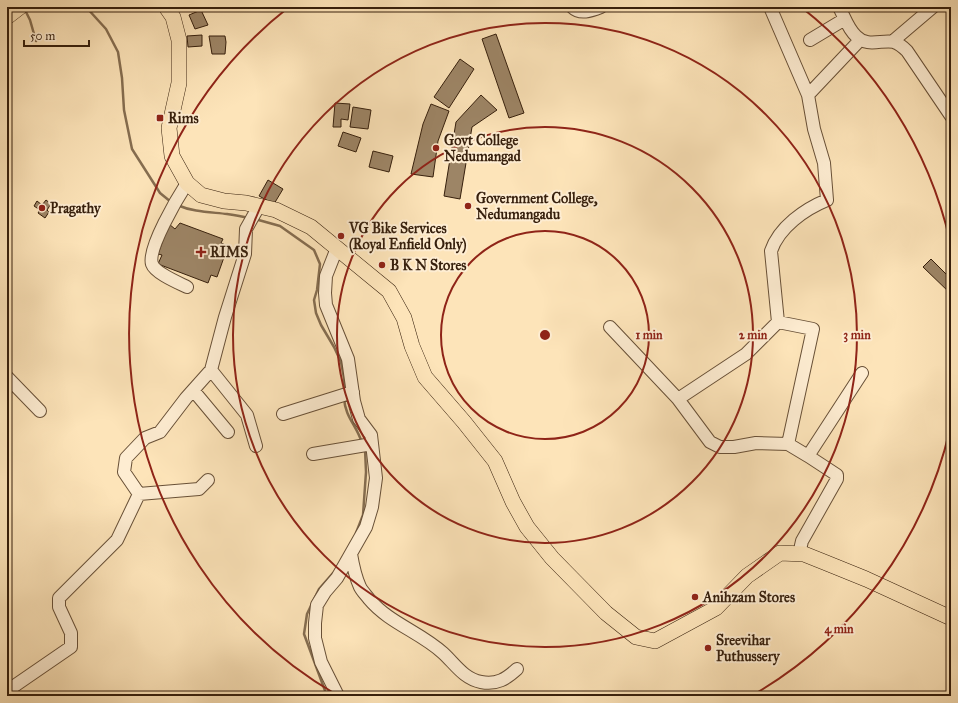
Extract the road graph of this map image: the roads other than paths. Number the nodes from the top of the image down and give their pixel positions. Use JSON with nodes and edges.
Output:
{"nodes":[{"id":1,"x":20,"y":7,"type":"edge"},
{"id":2,"x":166,"y":7,"type":"edge"},
{"id":3,"x":572,"y":7,"type":"edge"},
{"id":4,"x":601,"y":7,"type":"edge"},
{"id":5,"x":770,"y":7,"type":"edge"},
{"id":6,"x":839,"y":7,"type":"edge"},
{"id":7,"x":933,"y":7,"type":"edge"},
{"id":8,"x":7,"y":17,"type":"edge"},
{"id":9,"x":846,"y":19,"type":"junction"},
{"id":10,"x":810,"y":40,"type":"dead end"},
{"id":11,"x":860,"y":40,"type":"junction"},
{"id":12,"x":893,"y":41,"type":"junction"},
{"id":13,"x":808,"y":95,"type":"junction"},
{"id":14,"x":951,"y":116,"type":"edge"},
{"id":15,"x":187,"y":183,"type":"junction"},
{"id":16,"x":259,"y":206,"type":"junction"},
{"id":17,"x":337,"y":248,"type":"junction"},
{"id":18,"x":187,"y":287,"type":"dead end"},
{"id":19,"x":778,"y":322,"type":"junction"},
{"id":20,"x":610,"y":327,"type":"dead end"},
{"id":21,"x":211,"y":370,"type":"junction"},
{"id":22,"x":862,"y":373,"type":"dead end"},
{"id":23,"x":7,"y":377,"type":"edge"},
{"id":24,"x":193,"y":390,"type":"junction"},
{"id":25,"x":353,"y":392,"type":"junction"},
{"id":26,"x":678,"y":399,"type":"junction"},
{"id":27,"x":40,"y":411,"type":"dead end"},
{"id":28,"x":283,"y":414,"type":"dead end"},
{"id":29,"x":228,"y":432,"type":"dead end"},
{"id":30,"x":372,"y":444,"type":"junction"},
{"id":31,"x":788,"y":444,"type":"junction"},
{"id":32,"x":256,"y":446,"type":"dead end"},
{"id":33,"x":313,"y":454,"type":"dead end"},
{"id":34,"x":808,"y":456,"type":"junction"},
{"id":35,"x":208,"y":480,"type":"dead end"},
{"id":36,"x":139,"y":494,"type":"junction"},
{"id":37,"x":351,"y":554,"type":"junction"},
{"id":38,"x":799,"y":554,"type":"junction"},
{"id":39,"x":950,"y":617,"type":"edge"},
{"id":40,"x":516,"y":669,"type":"dead end"},
{"id":41,"x":7,"y":691,"type":"edge"},
{"id":42,"x":338,"y":696,"type":"edge"}],
"edges":[{"from":1,"to":8,"type":"main road"},
{"from":2,"to":15,"type":"main road"},
{"from":3,"to":4,"type":"street"},
{"from":5,"to":13,"type":"street"},
{"from":6,"to":9,"type":"street"},
{"from":7,"to":12,"type":"street"},
{"from":9,"to":10,"type":"street"},
{"from":9,"to":11,"type":"street"},
{"from":11,"to":12,"type":"street"},
{"from":11,"to":13,"type":"street"},
{"from":12,"to":14,"type":"street"},
{"from":13,"to":19,"type":"street"},
{"from":15,"to":16,"type":"main road"},
{"from":15,"to":18,"type":"street"},
{"from":16,"to":17,"type":"main road"},
{"from":16,"to":21,"type":"street"},
{"from":17,"to":25,"type":"street"},
{"from":17,"to":38,"type":"main road"},
{"from":19,"to":26,"type":"street"},
{"from":19,"to":31,"type":"street"},
{"from":20,"to":26,"type":"street"},
{"from":21,"to":24,"type":"street"},
{"from":21,"to":32,"type":"street"},
{"from":22,"to":34,"type":"street"},
{"from":23,"to":27,"type":"street"},
{"from":24,"to":29,"type":"street"},
{"from":24,"to":36,"type":"street"},
{"from":25,"to":28,"type":"street"},
{"from":25,"to":30,"type":"street"},
{"from":26,"to":31,"type":"street"},
{"from":30,"to":33,"type":"street"},
{"from":30,"to":37,"type":"street"},
{"from":31,"to":34,"type":"street"},
{"from":34,"to":38,"type":"street"},
{"from":35,"to":36,"type":"street"},
{"from":36,"to":41,"type":"street"},
{"from":37,"to":40,"type":"street"},
{"from":37,"to":42,"type":"street"},
{"from":38,"to":39,"type":"main road"}]}
